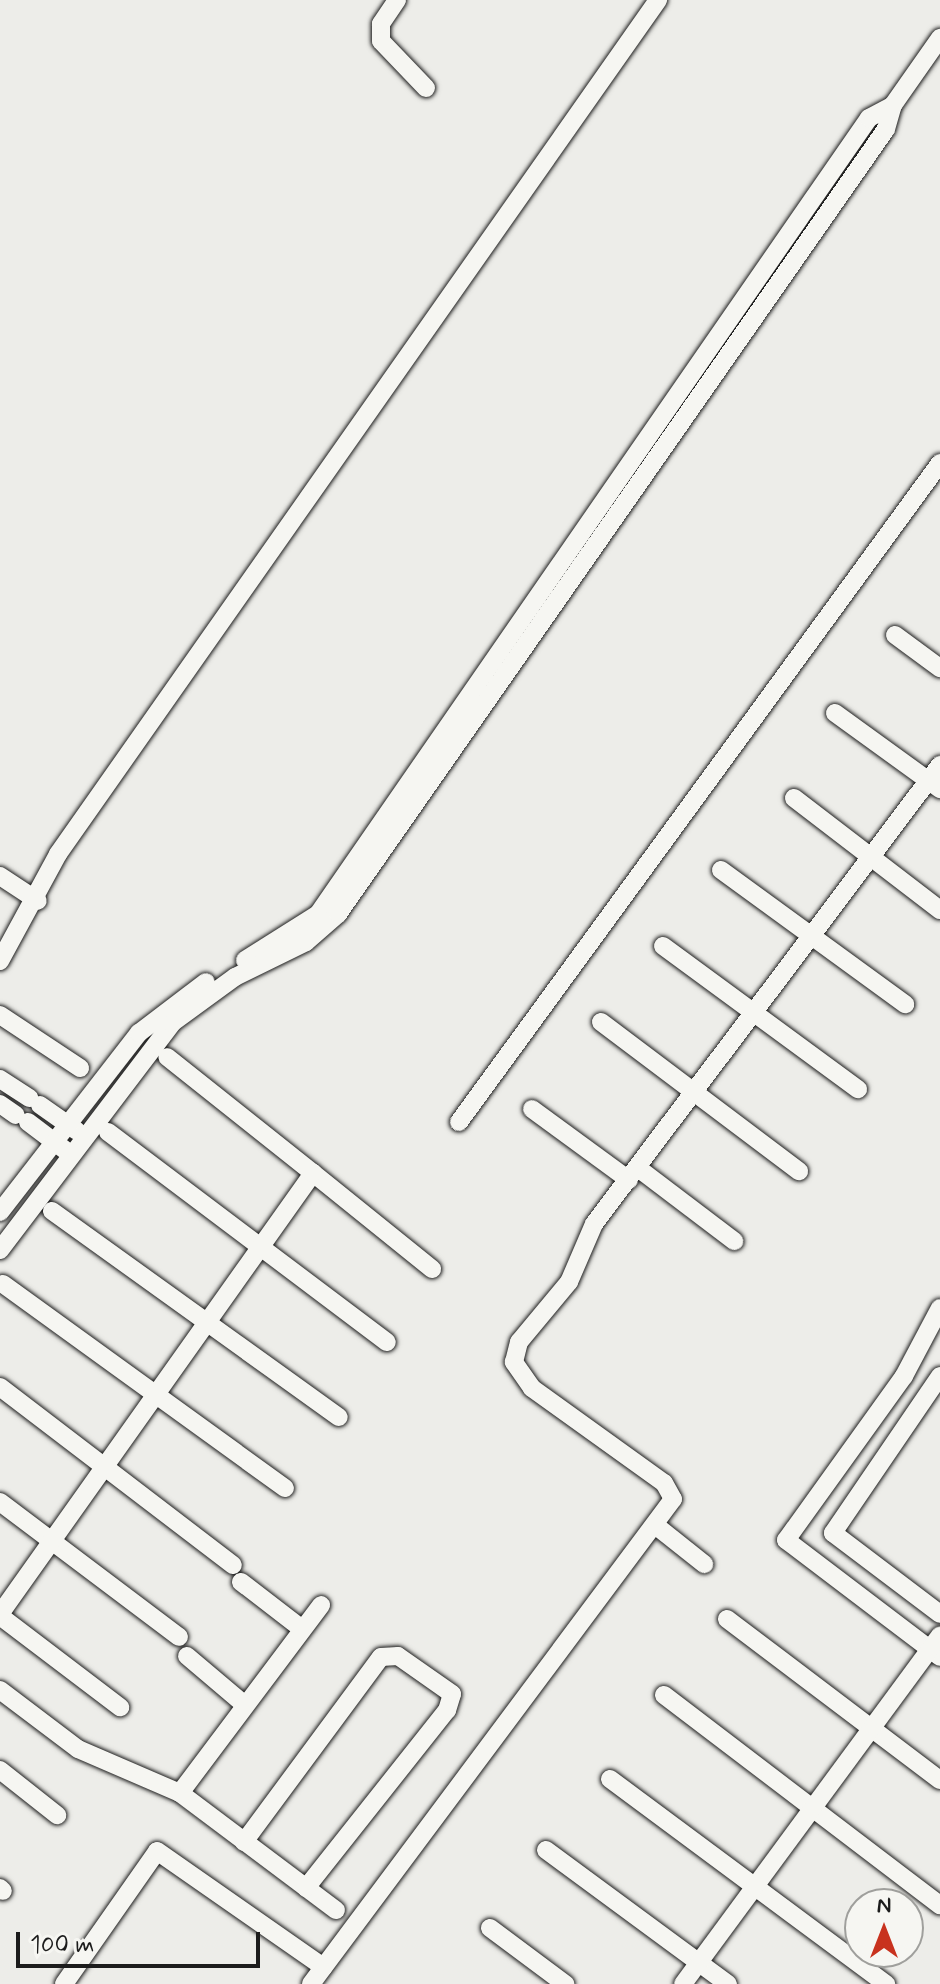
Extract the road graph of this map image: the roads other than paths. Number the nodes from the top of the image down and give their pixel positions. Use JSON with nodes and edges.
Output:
{"nodes":[{"id":1,"x":397,"y":0,"type":"edge"},
{"id":2,"x":658,"y":0,"type":"edge"},
{"id":3,"x":940,"y":38,"type":"edge"},
{"id":4,"x":426,"y":88,"type":"dead end"},
{"id":5,"x":940,"y":463,"type":"edge"},
{"id":6,"x":895,"y":635,"type":"dead end"},
{"id":7,"x":940,"y":668,"type":"edge"},
{"id":8,"x":835,"y":713,"type":"dead end"},
{"id":9,"x":940,"y":765,"type":"edge"},
{"id":10,"x":934,"y":785,"type":"edge"},
{"id":11,"x":794,"y":798,"type":"dead end"},
{"id":12,"x":872,"y":860,"type":"junction"},
{"id":13,"x":721,"y":870,"type":"dead end"},
{"id":14,"x":0,"y":876,"type":"edge"},
{"id":15,"x":38,"y":901,"type":"junction"},
{"id":16,"x":940,"y":910,"type":"edge"},
{"id":17,"x":813,"y":938,"type":"junction"},
{"id":18,"x":663,"y":946,"type":"dead end"},
{"id":19,"x":0,"y":961,"type":"edge"},
{"id":20,"x":905,"y":1004,"type":"dead end"},
{"id":21,"x":756,"y":1014,"type":"junction"},
{"id":22,"x":0,"y":1015,"type":"edge"},
{"id":23,"x":601,"y":1022,"type":"dead end"},
{"id":24,"x":154,"y":1046,"type":"junction"},
{"id":25,"x":80,"y":1068,"type":"dead end"},
{"id":26,"x":0,"y":1079,"type":"edge"},
{"id":27,"x":858,"y":1089,"type":"dead end"},
{"id":28,"x":697,"y":1093,"type":"junction"},
{"id":29,"x":0,"y":1104,"type":"edge"},
{"id":30,"x":532,"y":1109,"type":"dead end"},
{"id":31,"x":459,"y":1122,"type":"dead end"},
{"id":32,"x":77,"y":1131,"type":"junction"},
{"id":33,"x":108,"y":1132,"type":"dead end"},
{"id":34,"x":63,"y":1148,"type":"junction"},
{"id":35,"x":799,"y":1171,"type":"dead end"},
{"id":36,"x":313,"y":1173,"type":"junction"},
{"id":37,"x":633,"y":1174,"type":"junction"},
{"id":38,"x":52,"y":1211,"type":"dead end"},
{"id":39,"x":0,"y":1212,"type":"edge"},
{"id":40,"x":734,"y":1241,"type":"dead end"},
{"id":41,"x":259,"y":1245,"type":"junction"},
{"id":42,"x":0,"y":1250,"type":"edge"},
{"id":43,"x":432,"y":1269,"type":"dead end"},
{"id":44,"x":3,"y":1284,"type":"dead end"},
{"id":45,"x":940,"y":1308,"type":"edge"},
{"id":46,"x":207,"y":1319,"type":"junction"},
{"id":47,"x":387,"y":1342,"type":"dead end"},
{"id":48,"x":940,"y":1376,"type":"edge"},
{"id":49,"x":0,"y":1387,"type":"edge"},
{"id":50,"x":156,"y":1392,"type":"junction"},
{"id":51,"x":339,"y":1417,"type":"dead end"},
{"id":52,"x":106,"y":1462,"type":"junction"},
{"id":53,"x":285,"y":1488,"type":"dead end"},
{"id":54,"x":0,"y":1502,"type":"edge"},
{"id":55,"x":655,"y":1525,"type":"junction"},
{"id":56,"x":52,"y":1539,"type":"junction"},
{"id":57,"x":704,"y":1564,"type":"dead end"},
{"id":58,"x":321,"y":1605,"type":"dead end"},
{"id":59,"x":940,"y":1614,"type":"edge"},
{"id":60,"x":0,"y":1615,"type":"edge"},
{"id":61,"x":727,"y":1619,"type":"dead end"},
{"id":62,"x":302,"y":1629,"type":"junction"},
{"id":63,"x":179,"y":1637,"type":"dead end"},
{"id":64,"x":937,"y":1647,"type":"edge"},
{"id":65,"x":187,"y":1656,"type":"dead end"},
{"id":66,"x":0,"y":1690,"type":"edge"},
{"id":67,"x":664,"y":1695,"type":"dead end"},
{"id":68,"x":245,"y":1705,"type":"junction"},
{"id":69,"x":120,"y":1707,"type":"dead end"},
{"id":70,"x":874,"y":1727,"type":"junction"},
{"id":71,"x":0,"y":1770,"type":"edge"},
{"id":72,"x":610,"y":1779,"type":"dead end"},
{"id":73,"x":940,"y":1780,"type":"edge"},
{"id":74,"x":180,"y":1793,"type":"junction"},
{"id":75,"x":815,"y":1805,"type":"junction"},
{"id":76,"x":57,"y":1815,"type":"dead end"},
{"id":77,"x":244,"y":1842,"type":"junction"},
{"id":78,"x":546,"y":1850,"type":"dead end"},
{"id":79,"x":757,"y":1884,"type":"junction"},
{"id":80,"x":306,"y":1888,"type":"junction"},
{"id":81,"x":940,"y":1905,"type":"edge"},
{"id":82,"x":336,"y":1910,"type":"dead end"},
{"id":83,"x":490,"y":1928,"type":"dead end"},
{"id":84,"x":698,"y":1963,"type":"junction"},
{"id":85,"x":323,"y":1967,"type":"junction"},
{"id":86,"x":64,"y":1984,"type":"edge"},
{"id":87,"x":311,"y":1984,"type":"edge"},
{"id":88,"x":565,"y":1984,"type":"edge"},
{"id":89,"x":683,"y":1984,"type":"edge"},
{"id":90,"x":728,"y":1984,"type":"edge"},
{"id":91,"x":886,"y":1984,"type":"edge"}],
"edges":[{"from":1,"to":4,"type":"street"},
{"from":2,"to":15,"type":"street"},
{"from":3,"to":24,"type":"street"},
{"from":5,"to":31,"type":"street"},
{"from":6,"to":7,"type":"street"},
{"from":8,"to":10,"type":"street"},
{"from":9,"to":10,"type":"street"},
{"from":10,"to":12,"type":"street"},
{"from":11,"to":12,"type":"street"},
{"from":12,"to":16,"type":"street"},
{"from":12,"to":17,"type":"street"},
{"from":13,"to":17,"type":"street"},
{"from":14,"to":15,"type":"street"},
{"from":15,"to":19,"type":"street"},
{"from":17,"to":20,"type":"street"},
{"from":17,"to":21,"type":"street"},
{"from":18,"to":21,"type":"street"},
{"from":21,"to":27,"type":"street"},
{"from":21,"to":28,"type":"street"},
{"from":22,"to":25,"type":"street"},
{"from":23,"to":28,"type":"street"},
{"from":24,"to":32,"type":"street"},
{"from":24,"to":36,"type":"street"},
{"from":26,"to":32,"type":"street"},
{"from":28,"to":35,"type":"street"},
{"from":28,"to":37,"type":"street"},
{"from":29,"to":34,"type":"street"},
{"from":30,"to":37,"type":"street"},
{"from":32,"to":34,"type":"street"},
{"from":33,"to":41,"type":"street"},
{"from":34,"to":39,"type":"street"},
{"from":34,"to":42,"type":"street"},
{"from":36,"to":41,"type":"street"},
{"from":36,"to":43,"type":"street"},
{"from":37,"to":40,"type":"street"},
{"from":37,"to":55,"type":"street"},
{"from":38,"to":46,"type":"street"},
{"from":41,"to":46,"type":"street"},
{"from":41,"to":47,"type":"street"},
{"from":44,"to":50,"type":"street"},
{"from":45,"to":64,"type":"street"},
{"from":46,"to":50,"type":"street"},
{"from":46,"to":51,"type":"street"},
{"from":48,"to":59,"type":"street"},
{"from":49,"to":52,"type":"street"},
{"from":50,"to":52,"type":"street"},
{"from":50,"to":53,"type":"street"},
{"from":52,"to":56,"type":"street"},
{"from":52,"to":62,"type":"street"},
{"from":54,"to":56,"type":"street"},
{"from":55,"to":57,"type":"street"},
{"from":55,"to":85,"type":"street"},
{"from":56,"to":60,"type":"street"},
{"from":56,"to":63,"type":"street"},
{"from":58,"to":62,"type":"street"},
{"from":60,"to":69,"type":"street"},
{"from":61,"to":70,"type":"street"},
{"from":62,"to":68,"type":"street"},
{"from":64,"to":70,"type":"street"},
{"from":65,"to":68,"type":"street"},
{"from":66,"to":74,"type":"street"},
{"from":67,"to":75,"type":"street"},
{"from":68,"to":74,"type":"street"},
{"from":70,"to":73,"type":"street"},
{"from":70,"to":75,"type":"street"},
{"from":71,"to":76,"type":"street"},
{"from":72,"to":79,"type":"street"},
{"from":74,"to":77,"type":"street"},
{"from":75,"to":79,"type":"street"},
{"from":75,"to":81,"type":"street"},
{"from":77,"to":80,"type":"street"},
{"from":77,"to":80,"type":"street"},
{"from":78,"to":84,"type":"street"},
{"from":79,"to":84,"type":"street"},
{"from":79,"to":91,"type":"street"},
{"from":80,"to":82,"type":"street"},
{"from":83,"to":88,"type":"street"},
{"from":84,"to":89,"type":"street"},
{"from":84,"to":90,"type":"street"},
{"from":85,"to":86,"type":"street"},
{"from":85,"to":87,"type":"street"}]}
